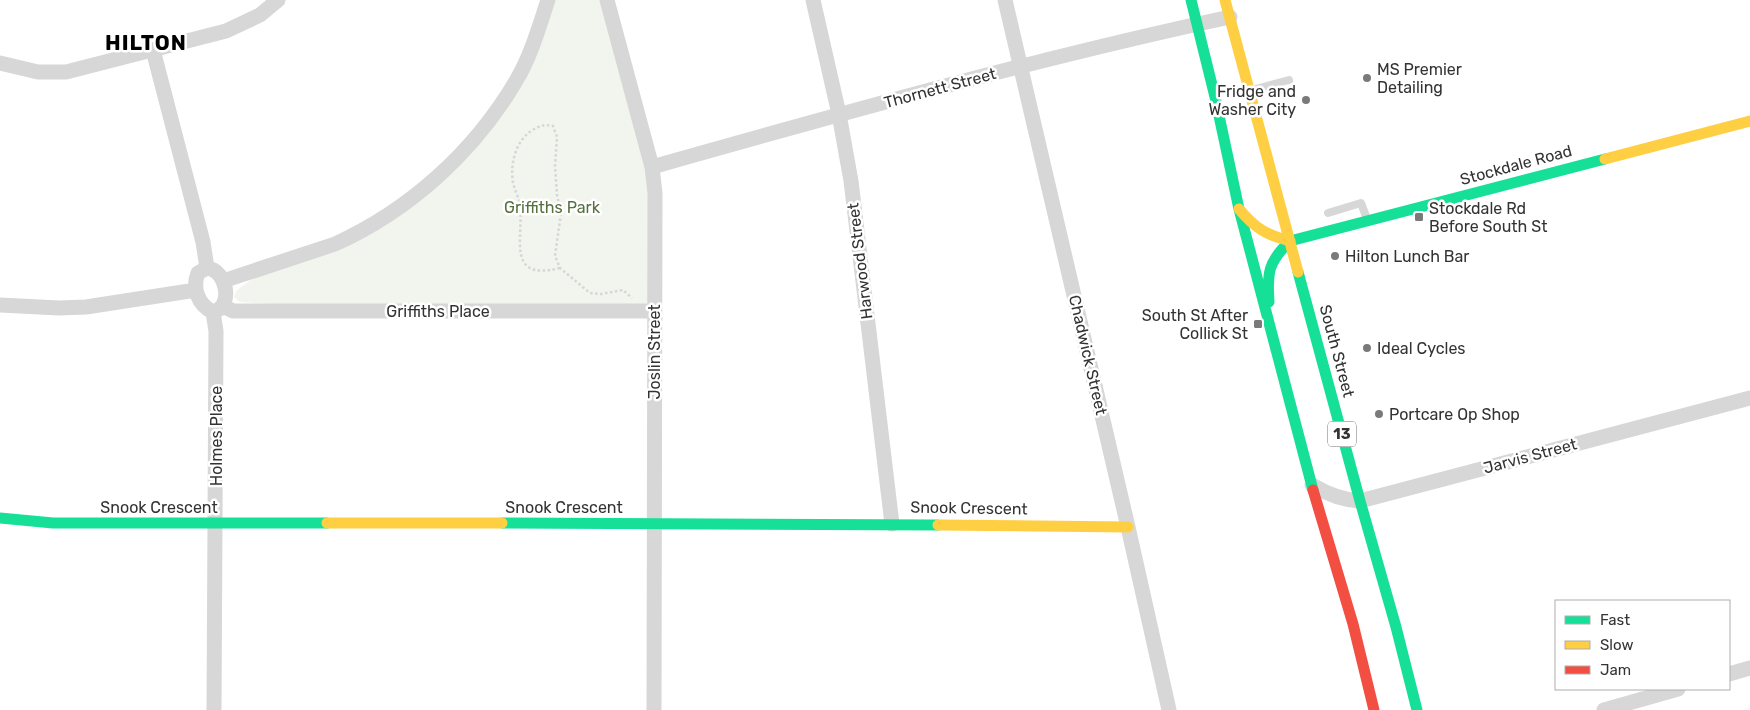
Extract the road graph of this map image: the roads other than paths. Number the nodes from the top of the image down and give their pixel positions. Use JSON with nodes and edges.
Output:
{"nodes":[{"id":1,"x":278,"y":0,"type":"edge"},
{"id":2,"x":548,"y":0,"type":"edge"},
{"id":3,"x":607,"y":0,"type":"edge"},
{"id":4,"x":813,"y":0,"type":"edge"},
{"id":5,"x":1005,"y":0,"type":"edge"},
{"id":6,"x":1190,"y":0,"type":"edge"},
{"id":7,"x":1225,"y":0,"type":"edge"},
{"id":8,"x":1230,"y":16,"type":"junction"},
{"id":9,"x":1196,"y":24,"type":"junction"},
{"id":10,"x":153,"y":50,"type":"junction"},
{"id":11,"x":0,"y":63,"type":"edge"},
{"id":12,"x":1020,"y":67,"type":"junction"},
{"id":13,"x":1289,"y":80,"type":"dead end"},
{"id":14,"x":1250,"y":90,"type":"junction"},
{"id":15,"x":839,"y":114,"type":"junction"},
{"id":16,"x":1750,"y":121,"type":"edge"},
{"id":17,"x":652,"y":168,"type":"junction"},
{"id":18,"x":1239,"y":209,"type":"junction"},
{"id":19,"x":1328,"y":213,"type":"dead end"},
{"id":20,"x":1367,"y":221,"type":"junction"},
{"id":21,"x":1290,"y":241,"type":"junction"},
{"id":22,"x":207,"y":268,"type":"junction"},
{"id":23,"x":223,"y":281,"type":"junction"},
{"id":24,"x":196,"y":290,"type":"junction"},
{"id":25,"x":0,"y":305,"type":"edge"},
{"id":26,"x":218,"y":309,"type":"junction"},
{"id":27,"x":654,"y":311,"type":"junction"},
{"id":28,"x":1270,"y":319,"type":"junction"},
{"id":29,"x":1750,"y":398,"type":"edge"},
{"id":30,"x":1312,"y":485,"type":"junction"},
{"id":31,"x":1360,"y":501,"type":"junction"},
{"id":32,"x":0,"y":518,"type":"edge"},
{"id":33,"x":653,"y":523,"type":"junction"},
{"id":34,"x":215,"y":524,"type":"junction"},
{"id":35,"x":892,"y":524,"type":"junction"},
{"id":36,"x":1128,"y":527,"type":"junction"},
{"id":37,"x":1405,"y":662,"type":"junction"},
{"id":38,"x":1750,"y":668,"type":"edge"},
{"id":39,"x":1730,"y":674,"type":"edge"},
{"id":40,"x":1674,"y":690,"type":"edge"},
{"id":41,"x":1371,"y":696,"type":"junction"},
{"id":42,"x":1404,"y":700,"type":"dead end"},
{"id":43,"x":214,"y":710,"type":"edge"},
{"id":44,"x":654,"y":710,"type":"edge"},
{"id":45,"x":1169,"y":710,"type":"edge"},
{"id":46,"x":1364,"y":710,"type":"edge"},
{"id":47,"x":1374,"y":710,"type":"edge"},
{"id":48,"x":1416,"y":710,"type":"edge"},
{"id":49,"x":1604,"y":710,"type":"edge"}],
"edges":[{"from":1,"to":10,"type":"street"},
{"from":2,"to":23,"type":"street"},
{"from":3,"to":17,"type":"street","name":"Joslin Street"},
{"from":4,"to":15,"type":"street","name":"Harwood Street"},
{"from":5,"to":12,"type":"street","name":"Chadwick Street"},
{"from":6,"to":9,"type":"street"},
{"from":7,"to":8,"type":"street","name":"South Street","number":"13"},
{"from":8,"to":9,"type":"street","name":"Thornett Street"},
{"from":8,"to":14,"type":"street","name":"South Street","number":"13"},
{"from":9,"to":12,"type":"street","name":"Thornett Street"},
{"from":9,"to":18,"type":"street"},
{"from":10,"to":11,"type":"street"},
{"from":10,"to":22,"type":"street"},
{"from":12,"to":15,"type":"street","name":"Thornett Street"},
{"from":12,"to":36,"type":"street","name":"Chadwick Street"},
{"from":13,"to":14,"type":"lane"},
{"from":14,"to":21,"type":"street","name":"South Street","number":"13"},
{"from":15,"to":17,"type":"street","name":"Thornett Street"},
{"from":15,"to":35,"type":"street","name":"Harwood Street"},
{"from":16,"to":20,"type":"street","name":"Stockdale Road"},
{"from":17,"to":27,"type":"street","name":"Joslin Street"},
{"from":18,"to":21,"type":"street"},
{"from":18,"to":28,"type":"street"},
{"from":19,"to":20,"type":"lane"},
{"from":20,"to":21,"type":"street","name":"Stockdale Road"},
{"from":21,"to":28,"type":"street"},
{"from":21,"to":31,"type":"street","name":"South Street","number":"13"},
{"from":22,"to":23,"type":"street"},
{"from":22,"to":24,"type":"street"},
{"from":23,"to":26,"type":"street"},
{"from":24,"to":25,"type":"street"},
{"from":24,"to":26,"type":"street"},
{"from":26,"to":27,"type":"street","name":"Griffiths Place"},
{"from":26,"to":34,"type":"street","name":"Holmes Place"},
{"from":27,"to":33,"type":"street","name":"Joslin Street"},
{"from":28,"to":30,"type":"street"},
{"from":29,"to":31,"type":"street","name":"Jarvis Street"},
{"from":30,"to":31,"type":"street","name":"Jarvis Street"},
{"from":30,"to":41,"type":"street"},
{"from":31,"to":37,"type":"street","name":"South Street","number":"13"},
{"from":32,"to":34,"type":"street","name":"Snook Crescent"},
{"from":33,"to":34,"type":"street","name":"Snook Crescent"},
{"from":33,"to":35,"type":"street","name":"Snook Crescent"},
{"from":33,"to":44,"type":"street","name":"Joslin Street"},
{"from":34,"to":43,"type":"street","name":"Holmes Place"},
{"from":35,"to":36,"type":"street","name":"Snook Crescent"},
{"from":36,"to":45,"type":"street","name":"Chadwick Street"},
{"from":37,"to":42,"type":"street"},
{"from":37,"to":48,"type":"street","name":"South Street","number":"13"},
{"from":38,"to":39,"type":"street"},
{"from":40,"to":49,"type":"street"},
{"from":41,"to":46,"type":"street"},
{"from":41,"to":47,"type":"street"}]}
